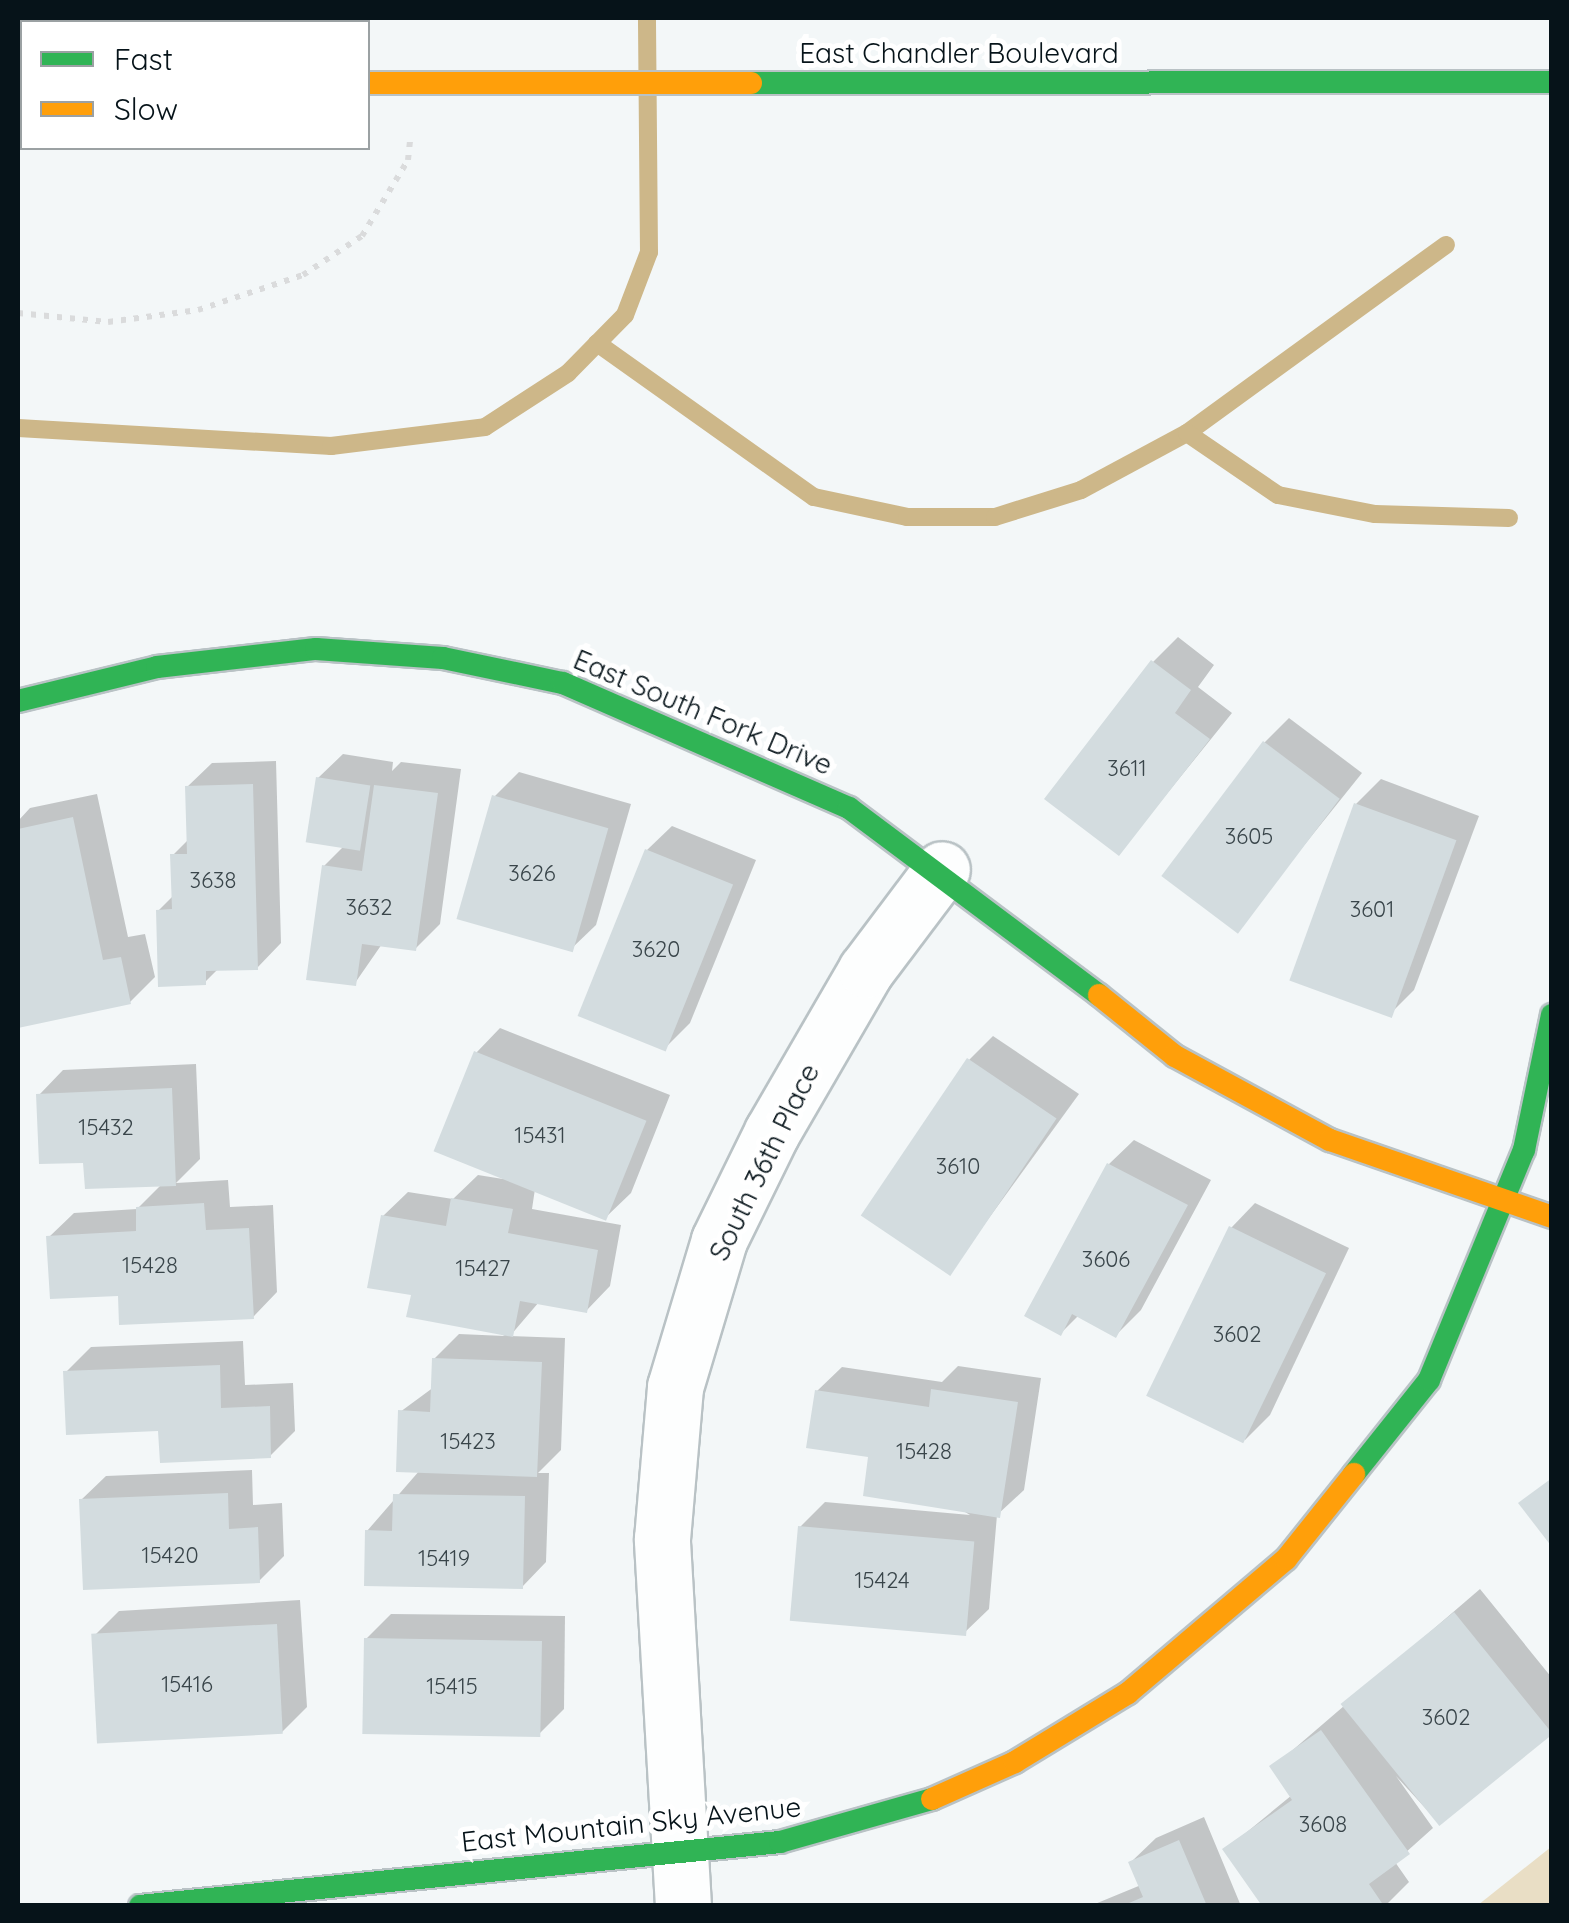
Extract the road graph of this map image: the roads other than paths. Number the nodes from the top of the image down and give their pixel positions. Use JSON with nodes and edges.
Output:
{"nodes":[{"id":1,"x":1552,"y":82,"type":"edge"},
{"id":2,"x":370,"y":84,"type":"edge"},
{"id":3,"x":18,"y":701,"type":"edge"},
{"id":4,"x":942,"y":869,"type":"junction"},
{"id":5,"x":1552,"y":1015,"type":"edge"},
{"id":6,"x":1504,"y":1203,"type":"junction"},
{"id":7,"x":1552,"y":1217,"type":"edge"},
{"id":8,"x":676,"y":1852,"type":"junction"},
{"id":9,"x":140,"y":1906,"type":"edge"},
{"id":10,"x":683,"y":1906,"type":"edge"}],
"edges":[{"from":1,"to":2,"type":"street","name":"East Chandler Boulevard"},
{"from":3,"to":4,"type":"street","name":"East South Fork Drive"},
{"from":4,"to":6,"type":"street","name":"East South Fork Drive"},
{"from":4,"to":8,"type":"street","name":"South 36th Place"},
{"from":5,"to":6,"type":"street","name":"East Mountain Sky Avenue"},
{"from":6,"to":7,"type":"street","name":"East South Fork Drive"},
{"from":6,"to":8,"type":"street","name":"East Mountain Sky Avenue"},
{"from":8,"to":9,"type":"street","name":"East Mountain Sky Avenue"},
{"from":8,"to":10,"type":"street","name":"South 36th Place"}]}
